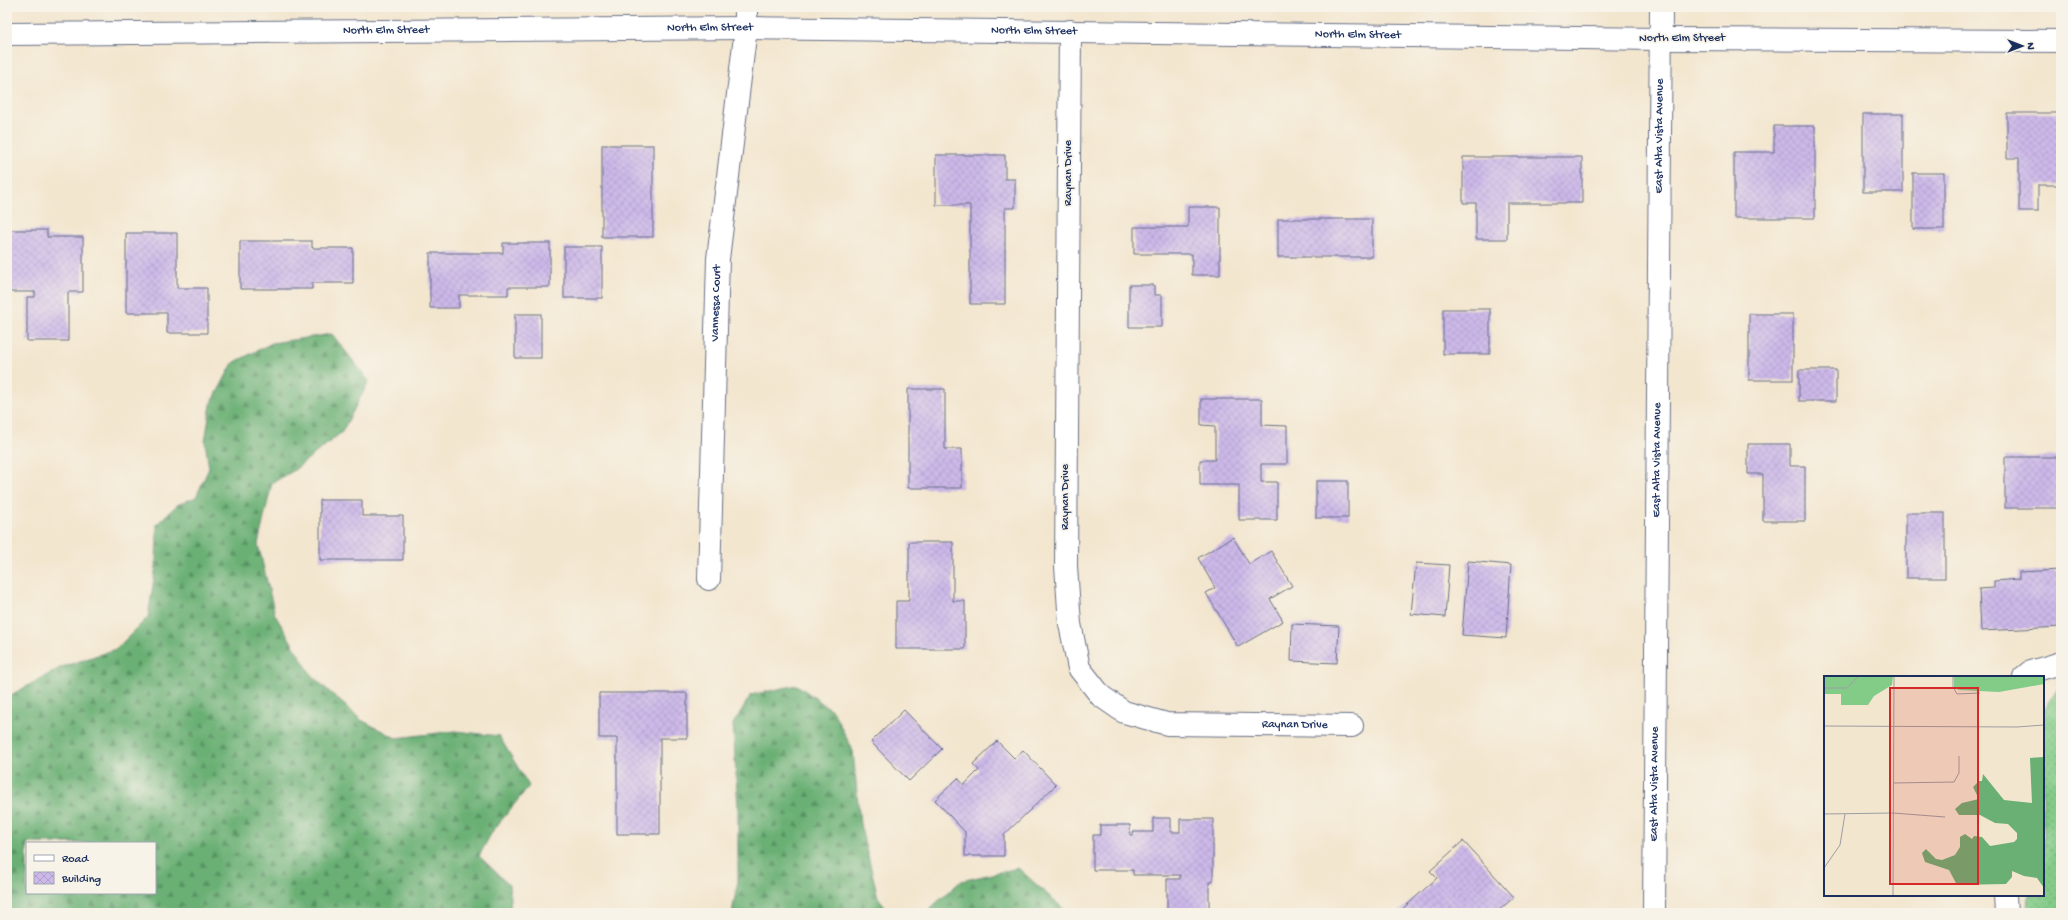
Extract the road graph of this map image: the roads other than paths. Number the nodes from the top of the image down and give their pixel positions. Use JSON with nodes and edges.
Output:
{"nodes":[{"id":1,"x":746,"y":7,"type":"edge"},
{"id":2,"x":1661,"y":7,"type":"edge"},
{"id":3,"x":746,"y":28,"type":"junction"},
{"id":4,"x":1070,"y":31,"type":"junction"},
{"id":5,"x":7,"y":34,"type":"edge"},
{"id":6,"x":1661,"y":39,"type":"junction"},
{"id":7,"x":2061,"y":41,"type":"edge"},
{"id":8,"x":709,"y":579,"type":"dead end"},
{"id":9,"x":2061,"y":663,"type":"edge"},
{"id":10,"x":2025,"y":676,"type":"edge"},
{"id":11,"x":1352,"y":726,"type":"dead end"},
{"id":12,"x":2005,"y":896,"type":"edge"},
{"id":13,"x":1654,"y":913,"type":"edge"},
{"id":14,"x":2006,"y":913,"type":"edge"}],
"edges":[{"from":1,"to":3,"type":"street","name":"Vannessa Court"},
{"from":2,"to":6,"type":"street","name":"East Alta Vista Avenue"},
{"from":3,"to":4,"type":"street","name":"North Elm Street"},
{"from":3,"to":5,"type":"street","name":"North Elm Street"},
{"from":3,"to":8,"type":"street","name":"Vannessa Court"},
{"from":4,"to":6,"type":"street","name":"North Elm Street"},
{"from":4,"to":11,"type":"street","name":"Raynan Drive"},
{"from":6,"to":7,"type":"street","name":"North Elm Street"},
{"from":6,"to":13,"type":"street","name":"East Alta Vista Avenue"},
{"from":9,"to":10,"type":"street"},
{"from":12,"to":14,"type":"street"}]}
